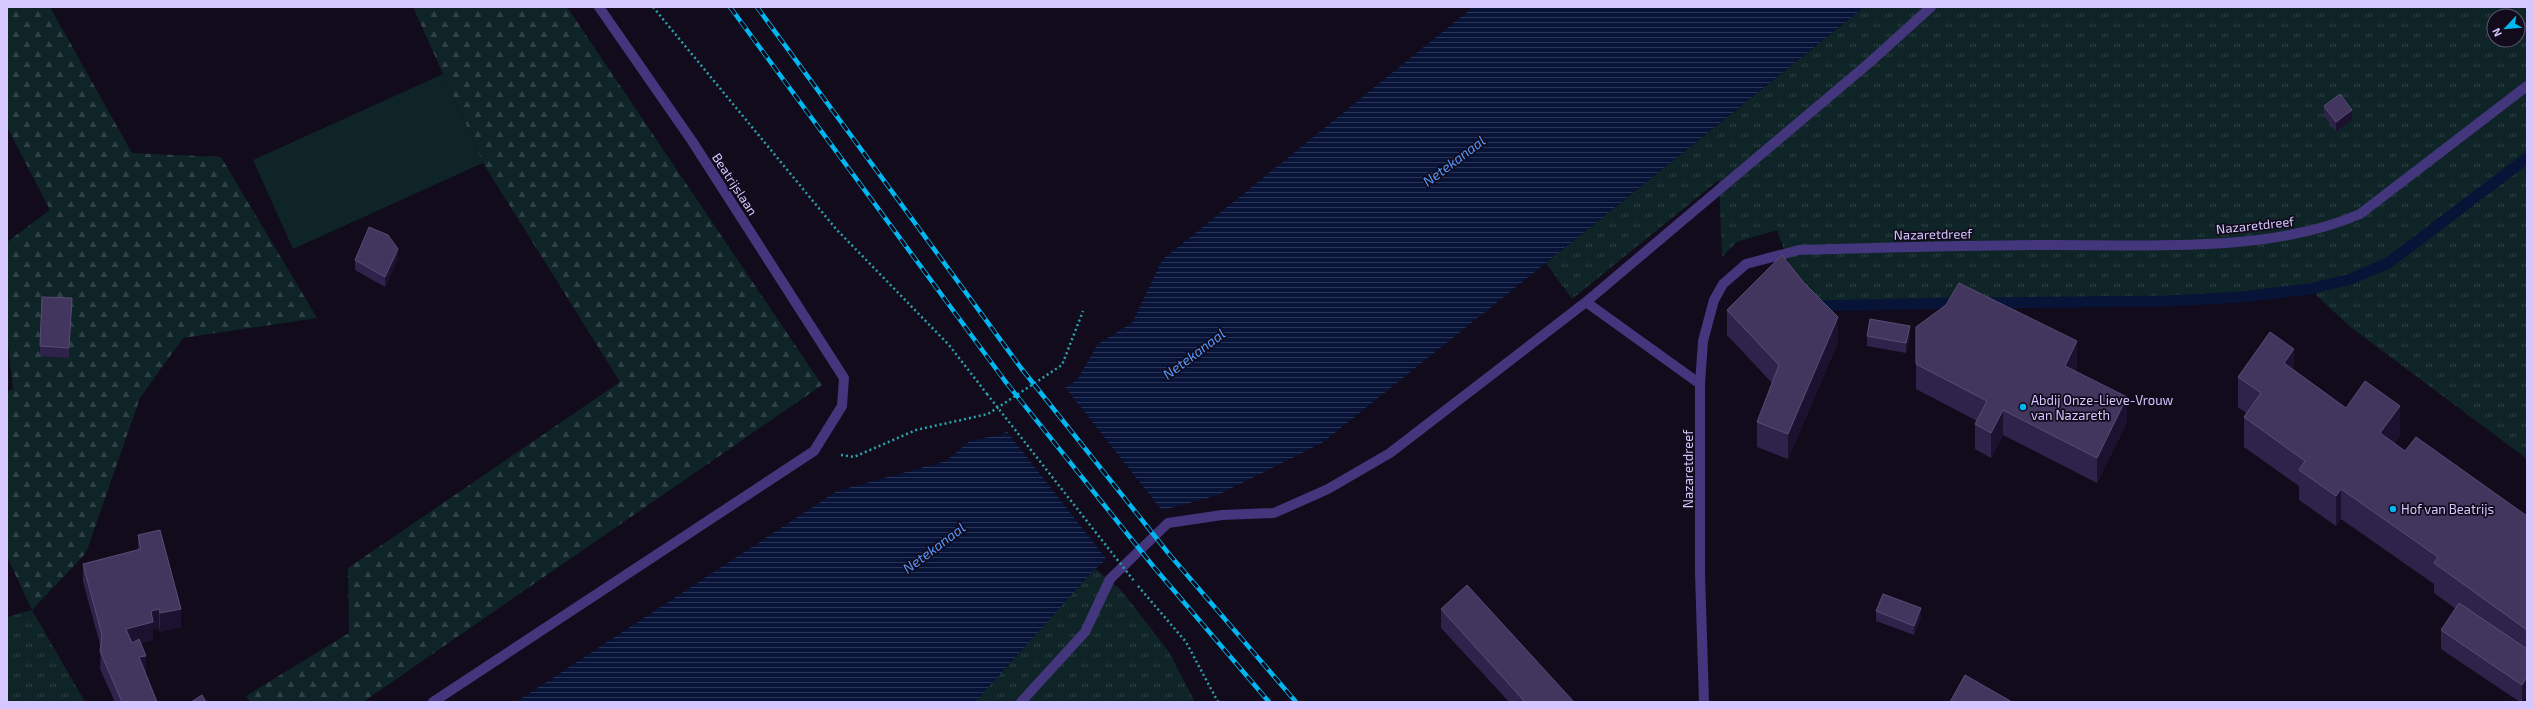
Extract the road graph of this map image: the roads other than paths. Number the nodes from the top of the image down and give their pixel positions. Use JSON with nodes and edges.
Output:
{"nodes":[{"id":1,"x":599,"y":7,"type":"edge"},
{"id":2,"x":1931,"y":7,"type":"edge"},
{"id":3,"x":2527,"y":86,"type":"edge"},
{"id":4,"x":1586,"y":302,"type":"junction"},
{"id":5,"x":1700,"y":384,"type":"junction"},
{"id":6,"x":433,"y":702,"type":"edge"},
{"id":7,"x":1021,"y":702,"type":"edge"},
{"id":8,"x":1704,"y":702,"type":"edge"}],
"edges":[{"from":1,"to":6,"type":"street","name":"Beatrijslaan"},
{"from":2,"to":4,"type":"street"},
{"from":3,"to":5,"type":"street","name":"Nazaretdreef"},
{"from":4,"to":5,"type":"street"},
{"from":4,"to":7,"type":"street"},
{"from":5,"to":8,"type":"street","name":"Nazaretdreef"}]}
